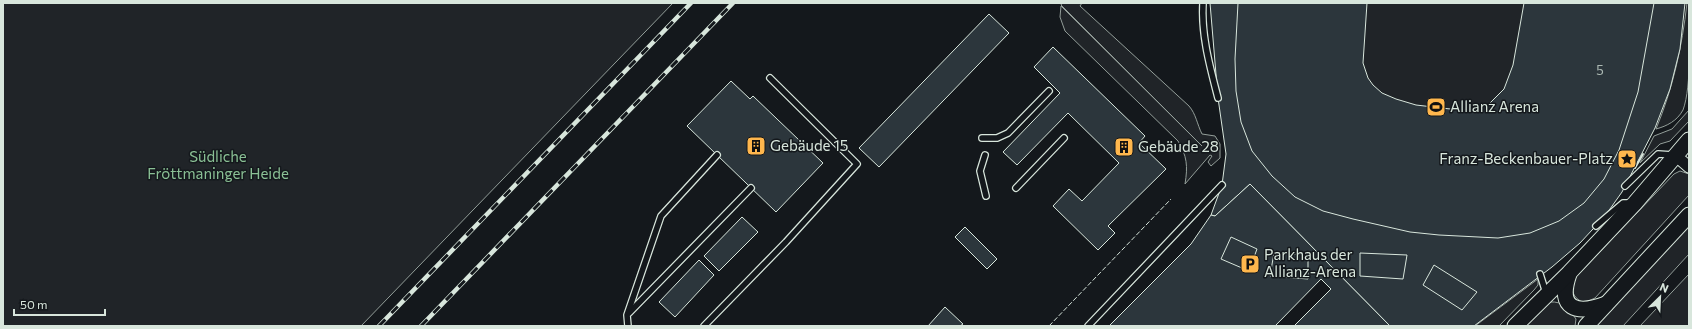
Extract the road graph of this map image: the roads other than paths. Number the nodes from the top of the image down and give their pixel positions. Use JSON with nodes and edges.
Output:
{"nodes":[{"id":1,"x":1203,"y":3,"type":"edge"},
{"id":2,"x":770,"y":78,"type":"dead end"},
{"id":3,"x":1049,"y":91,"type":"dead end"},
{"id":4,"x":1218,"y":98,"type":"dead end"},
{"id":5,"x":982,"y":138,"type":"dead end"},
{"id":6,"x":1064,"y":138,"type":"dead end"},
{"id":7,"x":1689,"y":140,"type":"edge"},
{"id":8,"x":717,"y":155,"type":"dead end"},
{"id":9,"x":985,"y":155,"type":"dead end"},
{"id":10,"x":1676,"y":155,"type":"junction"},
{"id":11,"x":1689,"y":166,"type":"edge"},
{"id":12,"x":1222,"y":185,"type":"dead end"},
{"id":13,"x":1625,"y":186,"type":"dead end"},
{"id":14,"x":751,"y":188,"type":"dead end"},
{"id":15,"x":1016,"y":188,"type":"dead end"},
{"id":16,"x":986,"y":196,"type":"dead end"},
{"id":17,"x":1635,"y":203,"type":"junction"},
{"id":18,"x":1689,"y":215,"type":"edge"},
{"id":19,"x":1596,"y":226,"type":"dead end"},
{"id":20,"x":1569,"y":273,"type":"junction"},
{"id":21,"x":1540,"y":274,"type":"dead end"},
{"id":22,"x":1547,"y":295,"type":"junction"},
{"id":23,"x":1606,"y":304,"type":"junction"},
{"id":24,"x":627,"y":315,"type":"junction"},
{"id":25,"x":628,"y":326,"type":"edge"},
{"id":26,"x":704,"y":326,"type":"edge"},
{"id":27,"x":1088,"y":326,"type":"edge"},
{"id":28,"x":1515,"y":326,"type":"edge"},
{"id":29,"x":1586,"y":326,"type":"edge"}],
"edges":[{"from":1,"to":4,"type":"lane"},
{"from":2,"to":26,"type":"lane"},
{"from":3,"to":5,"type":"lane"},
{"from":6,"to":15,"type":"lane"},
{"from":7,"to":10,"type":"street"},
{"from":8,"to":24,"type":"lane"},
{"from":9,"to":16,"type":"lane"},
{"from":10,"to":11,"type":"street"},
{"from":10,"to":13,"type":"lane"},
{"from":10,"to":17,"type":"street"},
{"from":12,"to":27,"type":"lane"},
{"from":14,"to":24,"type":"lane"},
{"from":17,"to":19,"type":"lane"},
{"from":17,"to":20,"type":"street"},
{"from":18,"to":23,"type":"street"},
{"from":20,"to":22,"type":"street"},
{"from":20,"to":23,"type":"street"},
{"from":21,"to":22,"type":"lane"},
{"from":22,"to":28,"type":"street"},
{"from":23,"to":29,"type":"street"},
{"from":24,"to":25,"type":"lane"}]}
